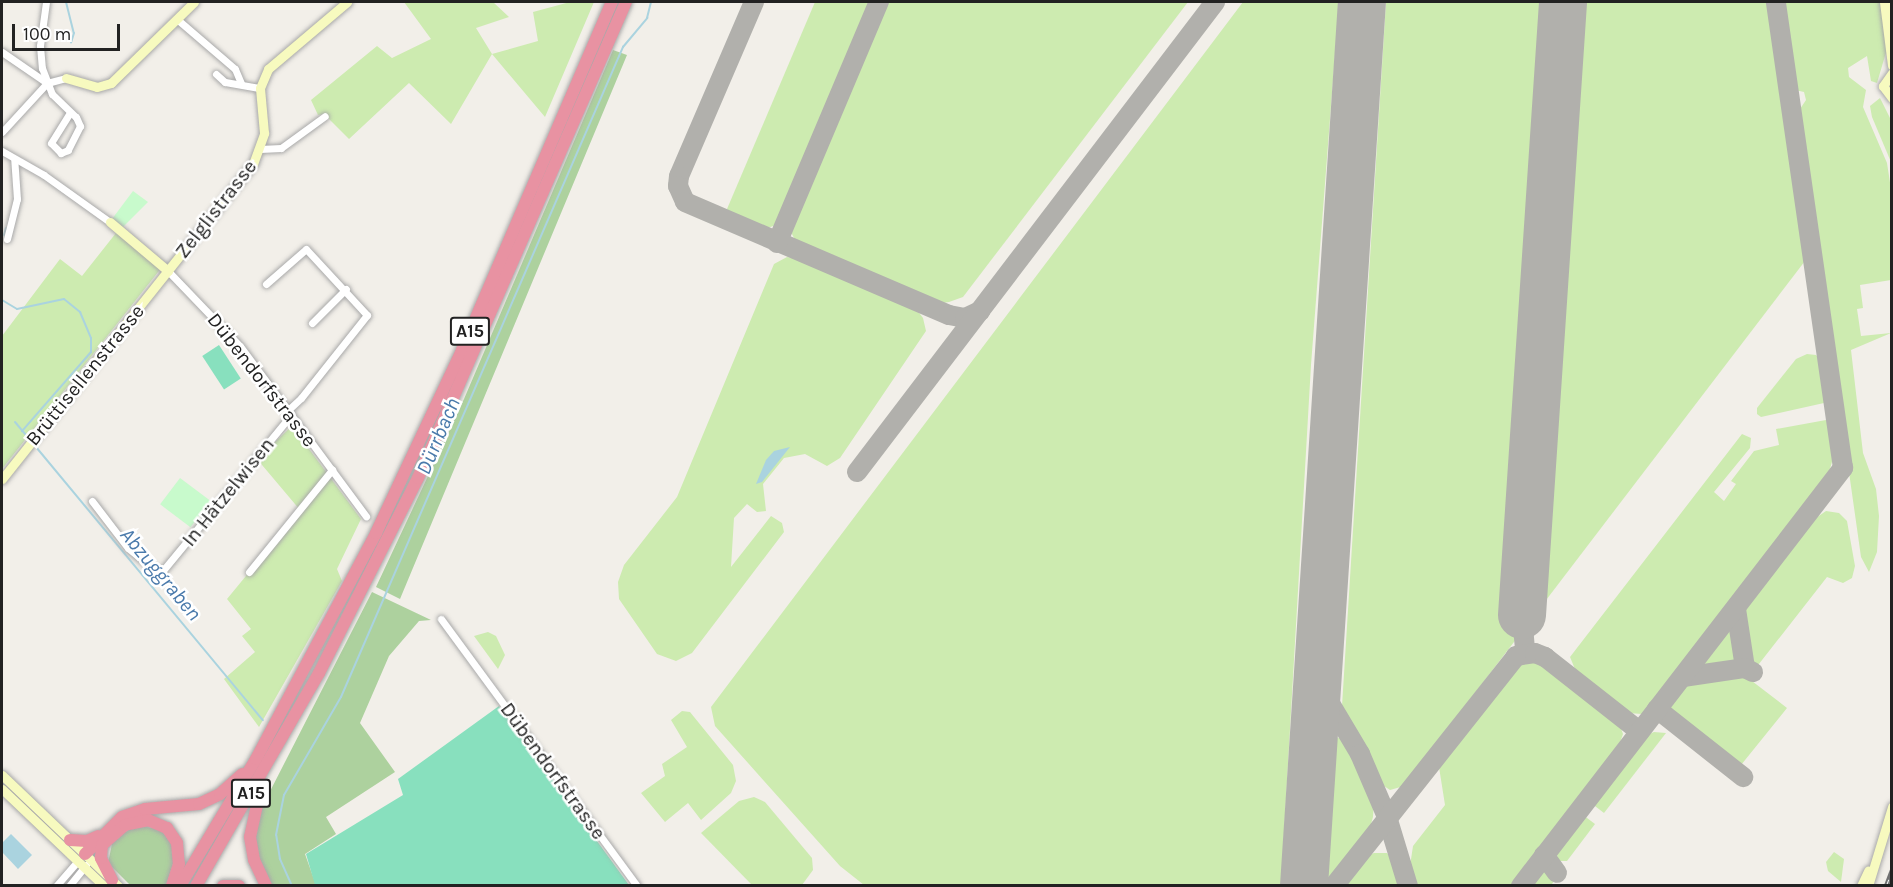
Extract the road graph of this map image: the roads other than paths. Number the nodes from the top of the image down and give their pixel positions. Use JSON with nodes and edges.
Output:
{"nodes":[{"id":1,"x":46,"y":2,"type":"edge"},
{"id":2,"x":194,"y":2,"type":"edge"},
{"id":3,"x":347,"y":2,"type":"edge"},
{"id":4,"x":612,"y":2,"type":"edge"},
{"id":5,"x":626,"y":2,"type":"edge"},
{"id":6,"x":1884,"y":2,"type":"edge"},
{"id":7,"x":1890,"y":2,"type":"edge"},
{"id":8,"x":1892,"y":10,"type":"edge"},
{"id":9,"x":178,"y":20,"type":"junction"},
{"id":10,"x":2,"y":52,"type":"edge"},
{"id":11,"x":1891,"y":70,"type":"edge"},
{"id":12,"x":216,"y":75,"type":"dead end"},
{"id":13,"x":66,"y":78,"type":"joint"},
{"id":14,"x":242,"y":82,"type":"junction"},
{"id":15,"x":47,"y":83,"type":"junction"},
{"id":16,"x":260,"y":88,"type":"junction"},
{"id":17,"x":1892,"y":98,"type":"edge"},
{"id":18,"x":70,"y":113,"type":"junction"},
{"id":19,"x":325,"y":116,"type":"dead end"},
{"id":20,"x":2,"y":132,"type":"edge"},
{"id":21,"x":260,"y":149,"type":"junction"},
{"id":22,"x":2,"y":150,"type":"edge"},
{"id":23,"x":14,"y":160,"type":"junction"},
{"id":24,"x":110,"y":222,"type":"joint"},
{"id":25,"x":7,"y":239,"type":"dead end"},
{"id":26,"x":168,"y":271,"type":"junction"},
{"id":27,"x":266,"y":284,"type":"dead end"},
{"id":28,"x":346,"y":289,"type":"junction"},
{"id":29,"x":312,"y":323,"type":"dead end"},
{"id":30,"x":290,"y":413,"type":"junction"},
{"id":31,"x":332,"y":470,"type":"junction"},
{"id":32,"x":2,"y":479,"type":"edge"},
{"id":33,"x":92,"y":501,"type":"dead end"},
{"id":34,"x":366,"y":516,"type":"dead end"},
{"id":35,"x":249,"y":572,"type":"dead end"},
{"id":36,"x":441,"y":619,"type":"dead end"},
{"id":37,"x":279,"y":744,"type":"junction"},
{"id":38,"x":256,"y":759,"type":"junction"},
{"id":39,"x":2,"y":775,"type":"edge"},
{"id":40,"x":2,"y":789,"type":"edge"},
{"id":41,"x":1892,"y":807,"type":"edge"},
{"id":42,"x":102,"y":839,"type":"junction"},
{"id":43,"x":70,"y":840,"type":"junction"},
{"id":44,"x":1876,"y":856,"type":"junction"},
{"id":45,"x":84,"y":860,"type":"junction"},
{"id":46,"x":112,"y":884,"type":"edge"},
{"id":47,"x":56,"y":885,"type":"edge"},
{"id":48,"x":69,"y":885,"type":"edge"},
{"id":49,"x":172,"y":885,"type":"edge"},
{"id":50,"x":180,"y":885,"type":"edge"},
{"id":51,"x":196,"y":885,"type":"edge"},
{"id":52,"x":223,"y":885,"type":"edge"},
{"id":53,"x":239,"y":885,"type":"edge"},
{"id":54,"x":266,"y":885,"type":"edge"},
{"id":55,"x":637,"y":885,"type":"edge"},
{"id":56,"x":1861,"y":885,"type":"edge"},
{"id":57,"x":1868,"y":885,"type":"edge"}],
"edges":[{"from":1,"to":15,"type":"street"},
{"from":2,"to":9,"type":"street"},
{"from":3,"to":16,"type":"street"},
{"from":4,"to":38,"type":"highway","number":"A15"},
{"from":5,"to":37,"type":"highway","number":"A15"},
{"from":6,"to":11,"type":"street"},
{"from":7,"to":8,"type":"street"},
{"from":9,"to":13,"type":"street"},
{"from":9,"to":14,"type":"street"},
{"from":10,"to":15,"type":"street"},
{"from":11,"to":17,"type":"street"},
{"from":12,"to":14,"type":"street"},
{"from":13,"to":15,"type":"street"},
{"from":14,"to":16,"type":"street"},
{"from":15,"to":18,"type":"street"},
{"from":15,"to":20,"type":"street"},
{"from":16,"to":21,"type":"street"},
{"from":18,"to":18,"type":"street"},
{"from":19,"to":21,"type":"street","name":"Zelglistrasse"},
{"from":21,"to":26,"type":"street","name":"Zelglistrasse"},
{"from":22,"to":23,"type":"street","name":"Dübendorfstrasse"},
{"from":23,"to":24,"type":"street","name":"Dübendorfstrasse"},
{"from":23,"to":25,"type":"street"},
{"from":24,"to":26,"type":"street","name":"Dübendorfstrasse"},
{"from":26,"to":30,"type":"street","name":"Dübendorfstrasse"},
{"from":26,"to":32,"type":"street","name":"Brüttisellenstrasse"},
{"from":27,"to":28,"type":"street"},
{"from":28,"to":29,"type":"street"},
{"from":28,"to":30,"type":"street"},
{"from":30,"to":31,"type":"street","name":"Dübendorfstrasse"},
{"from":30,"to":33,"type":"street","name":"In Hätzelwisen"},
{"from":31,"to":34,"type":"street","name":"Dübendorfstrasse"},
{"from":31,"to":35,"type":"street"},
{"from":36,"to":55,"type":"street","name":"Dübendorfstrasse"},
{"from":37,"to":51,"type":"highway","number":"A15"},
{"from":37,"to":54,"type":"highway"},
{"from":38,"to":42,"type":"highway"},
{"from":38,"to":50,"type":"highway","number":"A15"},
{"from":39,"to":43,"type":"street"},
{"from":40,"to":45,"type":"street"},
{"from":41,"to":44,"type":"street"},
{"from":42,"to":43,"type":"highway"},
{"from":42,"to":45,"type":"highway"},
{"from":42,"to":46,"type":"highway"},
{"from":42,"to":49,"type":"highway"},
{"from":43,"to":45,"type":"street"},
{"from":44,"to":56,"type":"street"},
{"from":44,"to":57,"type":"street"},
{"from":45,"to":46,"type":"street"},
{"from":45,"to":47,"type":"street"},
{"from":45,"to":48,"type":"street"},
{"from":52,"to":53,"type":"highway"}]}
